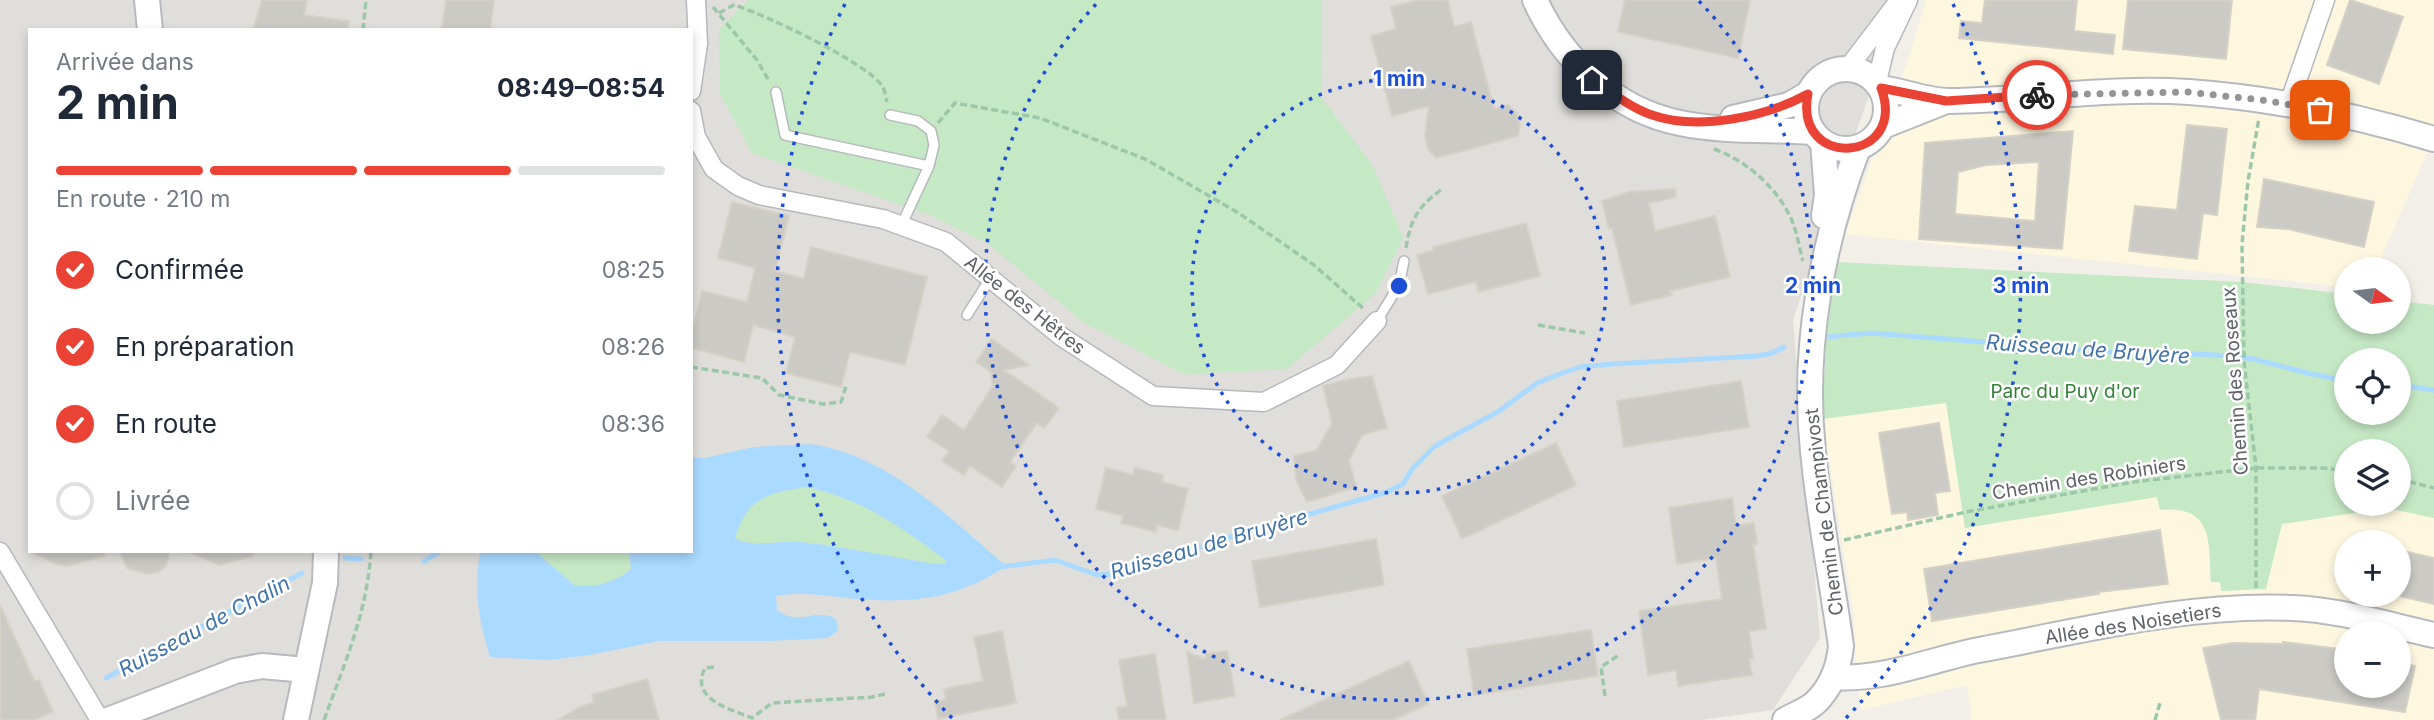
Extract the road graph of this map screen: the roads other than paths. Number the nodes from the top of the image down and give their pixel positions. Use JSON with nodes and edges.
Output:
{"nodes":[{"id":1,"x":146,"y":0,"type":"edge"},
{"id":2,"x":696,"y":0,"type":"edge"},
{"id":3,"x":1535,"y":0,"type":"edge"},
{"id":4,"x":1899,"y":0,"type":"edge"},
{"id":5,"x":1908,"y":0,"type":"edge"},
{"id":6,"x":2325,"y":0,"type":"edge"},
{"id":7,"x":150,"y":28,"type":"edge"},
{"id":8,"x":1848,"y":68,"type":"junction"},
{"id":9,"x":693,"y":78,"type":"edge"},
{"id":10,"x":1879,"y":85,"type":"junction"},
{"id":11,"x":776,"y":92,"type":"road end"},
{"id":12,"x":1808,"y":94,"type":"junction"},
{"id":13,"x":1946,"y":101,"type":"junction"},
{"id":14,"x":2289,"y":104,"type":"junction"},
{"id":15,"x":890,"y":115,"type":"road end"},
{"id":16,"x":693,"y":121,"type":"edge"},
{"id":17,"x":1680,"y":123,"type":"junction"},
{"id":18,"x":1883,"y":126,"type":"junction"},
{"id":19,"x":1818,"y":137,"type":"junction"},
{"id":20,"x":2434,"y":139,"type":"edge"},
{"id":21,"x":1858,"y":148,"type":"junction"},
{"id":22,"x":929,"y":166,"type":"junction"},
{"id":23,"x":901,"y":226,"type":"junction"},
{"id":24,"x":1404,"y":261,"type":"road end"},
{"id":25,"x":1813,"y":274,"type":"junction"},
{"id":26,"x":990,"y":279,"type":"junction"},
{"id":27,"x":967,"y":315,"type":"dead end"},
{"id":28,"x":1377,"y":321,"type":"joint"},
{"id":29,"x":0,"y":552,"type":"edge"},
{"id":30,"x":326,"y":553,"type":"edge"},
{"id":31,"x":2434,"y":635,"type":"edge"},
{"id":32,"x":306,"y":670,"type":"junction"},
{"id":33,"x":1833,"y":677,"type":"junction"},
{"id":34,"x":100,"y":720,"type":"edge"},
{"id":35,"x":108,"y":720,"type":"edge"},
{"id":36,"x":296,"y":720,"type":"edge"},
{"id":37,"x":1785,"y":720,"type":"edge"}],
"edges":[{"from":1,"to":7,"type":"street"},
{"from":2,"to":9,"type":"street"},
{"from":3,"to":17,"type":"street"},
{"from":4,"to":8,"type":"street"},
{"from":5,"to":10,"type":"street"},
{"from":6,"to":14,"type":"street"},
{"from":8,"to":10,"type":"street"},
{"from":8,"to":12,"type":"street"},
{"from":10,"to":13,"type":"street"},
{"from":10,"to":18,"type":"street"},
{"from":11,"to":22,"type":"lane"},
{"from":12,"to":17,"type":"street"},
{"from":12,"to":19,"type":"street"},
{"from":13,"to":14,"type":"street"},
{"from":13,"to":18,"type":"street"},
{"from":14,"to":20,"type":"street"},
{"from":15,"to":22,"type":"lane"},
{"from":16,"to":23,"type":"street","name":"Allée des Hêtres"},
{"from":17,"to":19,"type":"street"},
{"from":18,"to":21,"type":"street"},
{"from":19,"to":21,"type":"street"},
{"from":19,"to":25,"type":"street","name":"Chemin de Champivost"},
{"from":21,"to":25,"type":"street","name":"Chemin de Champivost"},
{"from":22,"to":23,"type":"lane"},
{"from":23,"to":26,"type":"street","name":"Allée des Hêtres"},
{"from":24,"to":28,"type":"lane"},
{"from":25,"to":33,"type":"street","name":"Chemin de Champivost"},
{"from":26,"to":27,"type":"lane"},
{"from":26,"to":28,"type":"street","name":"Allée des Hêtres"},
{"from":29,"to":34,"type":"street"},
{"from":30,"to":32,"type":"street"},
{"from":31,"to":33,"type":"street","name":"Allée des Noisetiers"},
{"from":32,"to":35,"type":"street"},
{"from":32,"to":36,"type":"street"},
{"from":33,"to":37,"type":"street","name":"Chemin de Champivost"}]}
